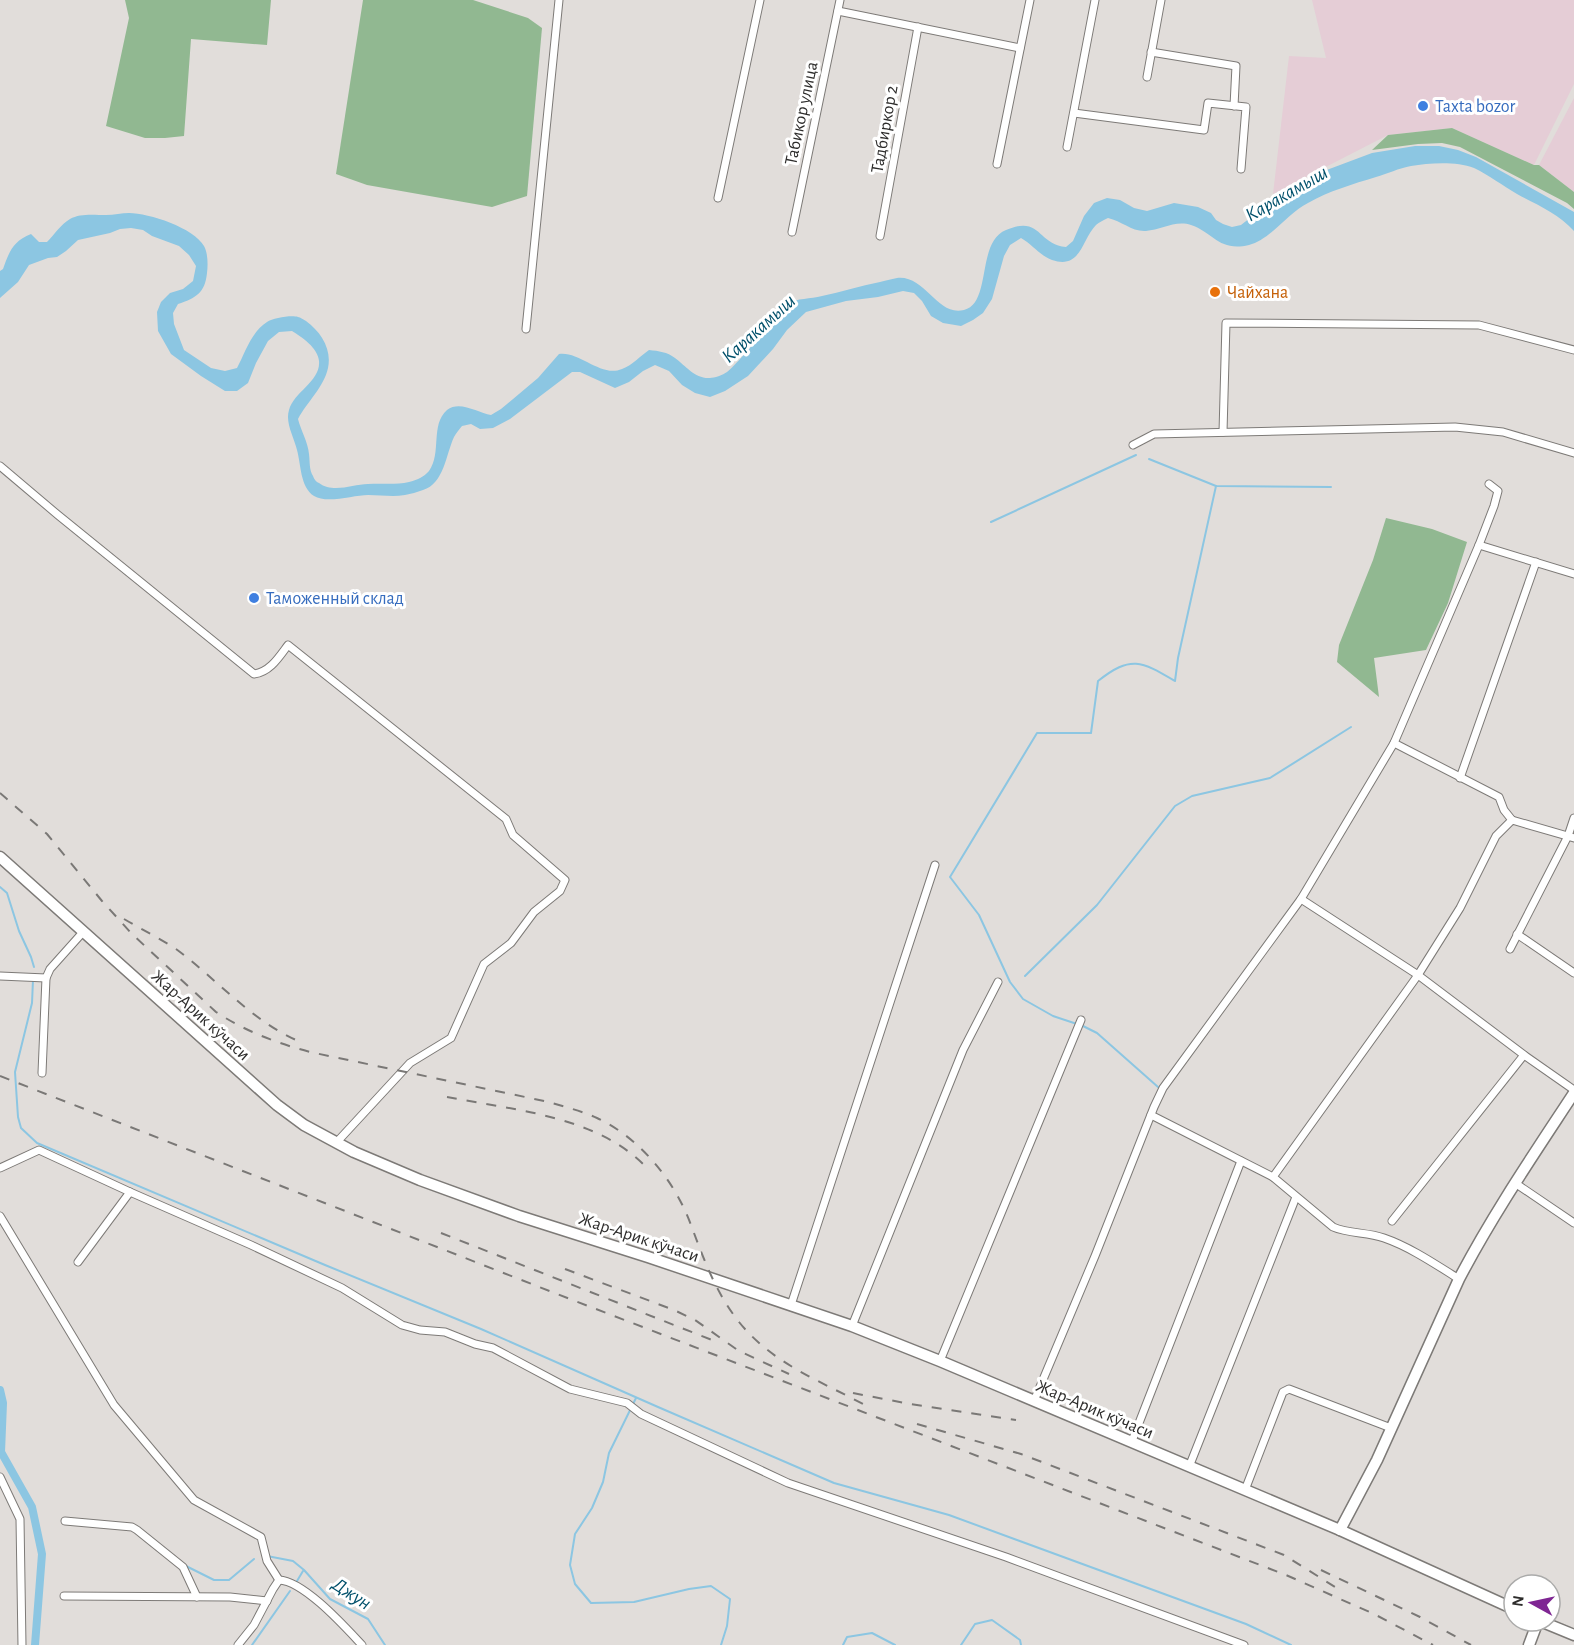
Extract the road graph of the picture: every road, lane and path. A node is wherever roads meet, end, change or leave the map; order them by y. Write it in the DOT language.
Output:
graph roads {
  1 [pos="559,0"];
  2 [pos="760,0"];
  3 [pos="840,0"];
  4 [pos="1030,0"];
  5 [pos="1095,0"];
  6 [pos="1161,0"];
  7 [pos="838,11"];
  8 [pos="918,27"];
  9 [pos="1020,48"];
  10 [pos="1151,52"];
  11 [pos="1147,77"];
  12 [pos="1234,106"];
  13 [pos="1074,113"];
  14 [pos="1067,147"];
  15 [pos="997,164"];
  16 [pos="1241,169"];
  17 [pos="718,198"];
  18 [pos="792,232"];
  19 [pos="880,236"];
  20 [pos="526,330"];
  21 [pos="1574,350"];
  22 [pos="1223,432"];
  23 [pos="1133,445"];
  24 [pos="1574,453"];
  25 [pos="0,466"];
  26 [pos="1489,484"];
  27 [pos="1479,545"];
  28 [pos="1536,562"];
  29 [pos="1574,574"];
  30 [pos="1394,743"];
  31 [pos="1460,778"];
  32 [pos="1574,818"];
  33 [pos="1512,820"];
  34 [pos="1571,837"];
  35 [pos="0,857"];
  36 [pos="935,865"];
  37 [pos="1301,899"];
  38 [pos="84,931"];
  39 [pos="1517,934"];
  40 [pos="1510,949"];
  41 [pos="1574,973"];
  42 [pos="1418,975"];
  43 [pos="0,976"];
  44 [pos="46,978"];
  45 [pos="998,982"];
  46 [pos="1081,1020"];
  47 [pos="1524,1054"];
  48 [pos="42,1073"];
  49 [pos="1574,1092"];
  50 [pos="1151,1114"];
  51 [pos="336,1143"];
  52 [pos="1241,1161"];
  53 [pos="0,1168"];
  54 [pos="1273,1177"];
  55 [pos="1515,1183"];
  56 [pos="130,1192"];
  57 [pos="1296,1197"];
  58 [pos="0,1216"];
  59 [pos="1392,1221"];
  60 [pos="1574,1223"];
  61 [pos="78,1262"];
  62 [pos="1459,1279"];
  63 [pos="791,1305"];
  64 [pos="852,1326"];
  65 [pos="940,1361"];
  66 [pos="1034,1401"];
  67 [pos="1391,1428"];
  68 [pos="1132,1442"];
  69 [pos="1189,1467"];
  70 [pos="0,1477"];
  71 [pos="1245,1490"];
  72 [pos="65,1521"];
  73 [pos="1340,1530"];
  74 [pos="279,1580"];
  75 [pos="64,1596"];
  76 [pos="197,1597"];
  77 [pos="267,1600"];
  78 [pos="1502,1604"];
  79 [pos="22,1645"];
  80 [pos="238,1645"];
  81 [pos="362,1645"];
  82 [pos="1244,1645"];
  1 -- 20 [label="street"];
  2 -- 17 [label="street"];
  3 -- 7 [label="street, Табикор улица"];
  4 -- 9 [label="street"];
  5 -- 13 [label="street"];
  6 -- 10 [label="street"];
  7 -- 8 [label="street"];
  7 -- 18 [label="street, Табикор улица"];
  8 -- 9 [label="street"];
  8 -- 19 [label="street, Тадбиркор 2"];
  9 -- 15 [label="street"];
  10 -- 11 [label="street"];
  10 -- 12 [label="street"];
  12 -- 13 [label="street"];
  12 -- 16 [label="street"];
  13 -- 14 [label="street"];
  21 -- 22 [label="street"];
  22 -- 23 [label="street"];
  22 -- 24 [label="street"];
  25 -- 51 [label="street"];
  26 -- 27 [label="street"];
  27 -- 28 [label="street"];
  27 -- 30 [label="street"];
  28 -- 29 [label="street"];
  28 -- 31 [label="street"];
  30 -- 31 [label="street"];
  30 -- 37 [label="street"];
  31 -- 33 [label="street"];
  32 -- 34 [label="street"];
  33 -- 34 [label="street"];
  33 -- 42 [label="street"];
  34 -- 39 [label="street"];
  35 -- 38 [label="main road, Жар-Арик кўчаси"];
  36 -- 63 [label="street"];
  37 -- 42 [label="street"];
  37 -- 50 [label="street"];
  38 -- 44 [label="street"];
  38 -- 51 [label="main road, Жар-Арик кўчаси"];
  39 -- 40 [label="street"];
  39 -- 41 [label="street"];
  42 -- 47 [label="street"];
  42 -- 54 [label="street"];
  43 -- 44 [label="street"];
  44 -- 48 [label="street"];
  45 -- 64 [label="street"];
  46 -- 65 [label="street"];
  47 -- 49 [label="street"];
  47 -- 59 [label="street"];
  49 -- 55 [label="main road"];
  50 -- 52 [label="street"];
  50 -- 66 [label="street"];
  51 -- 63 [label="main road, Жар-Арик кўчаси"];
  52 -- 54 [label="street"];
  52 -- 68 [label="street"];
  53 -- 56 [label="street"];
  54 -- 57 [label="street"];
  55 -- 60 [label="street"];
  55 -- 62 [label="main road"];
  56 -- 61 [label="street"];
  56 -- 82 [label="street"];
  57 -- 62 [label="street"];
  57 -- 69 [label="street"];
  58 -- 74 [label="street"];
  62 -- 67 [label="main road"];
  63 -- 64 [label="main road, Жар-Арик кўчаси"];
  64 -- 65 [label="main road, Жар-Арик кўчаси"];
  65 -- 66 [label="main road, Жар-Арик кўчаси"];
  66 -- 68 [label="main road, Жар-Арик кўчаси"];
  67 -- 71 [label="street"];
  67 -- 73 [label="main road"];
  68 -- 69 [label="main road, Жар-Арик кўчаси"];
  69 -- 71 [label="main road, Жар-Арик кўчаси"];
  70 -- 79 [label="street"];
  71 -- 73 [label="main road, Жар-Арик кўчаси"];
  72 -- 76 [label="street"];
  73 -- 78 [label="main road, Жар-Арик кўчаси"];
  74 -- 77 [label="street"];
  74 -- 81 [label="street"];
  75 -- 76 [label="street"];
  76 -- 77 [label="street"];
  77 -- 80 [label="street"];
}
